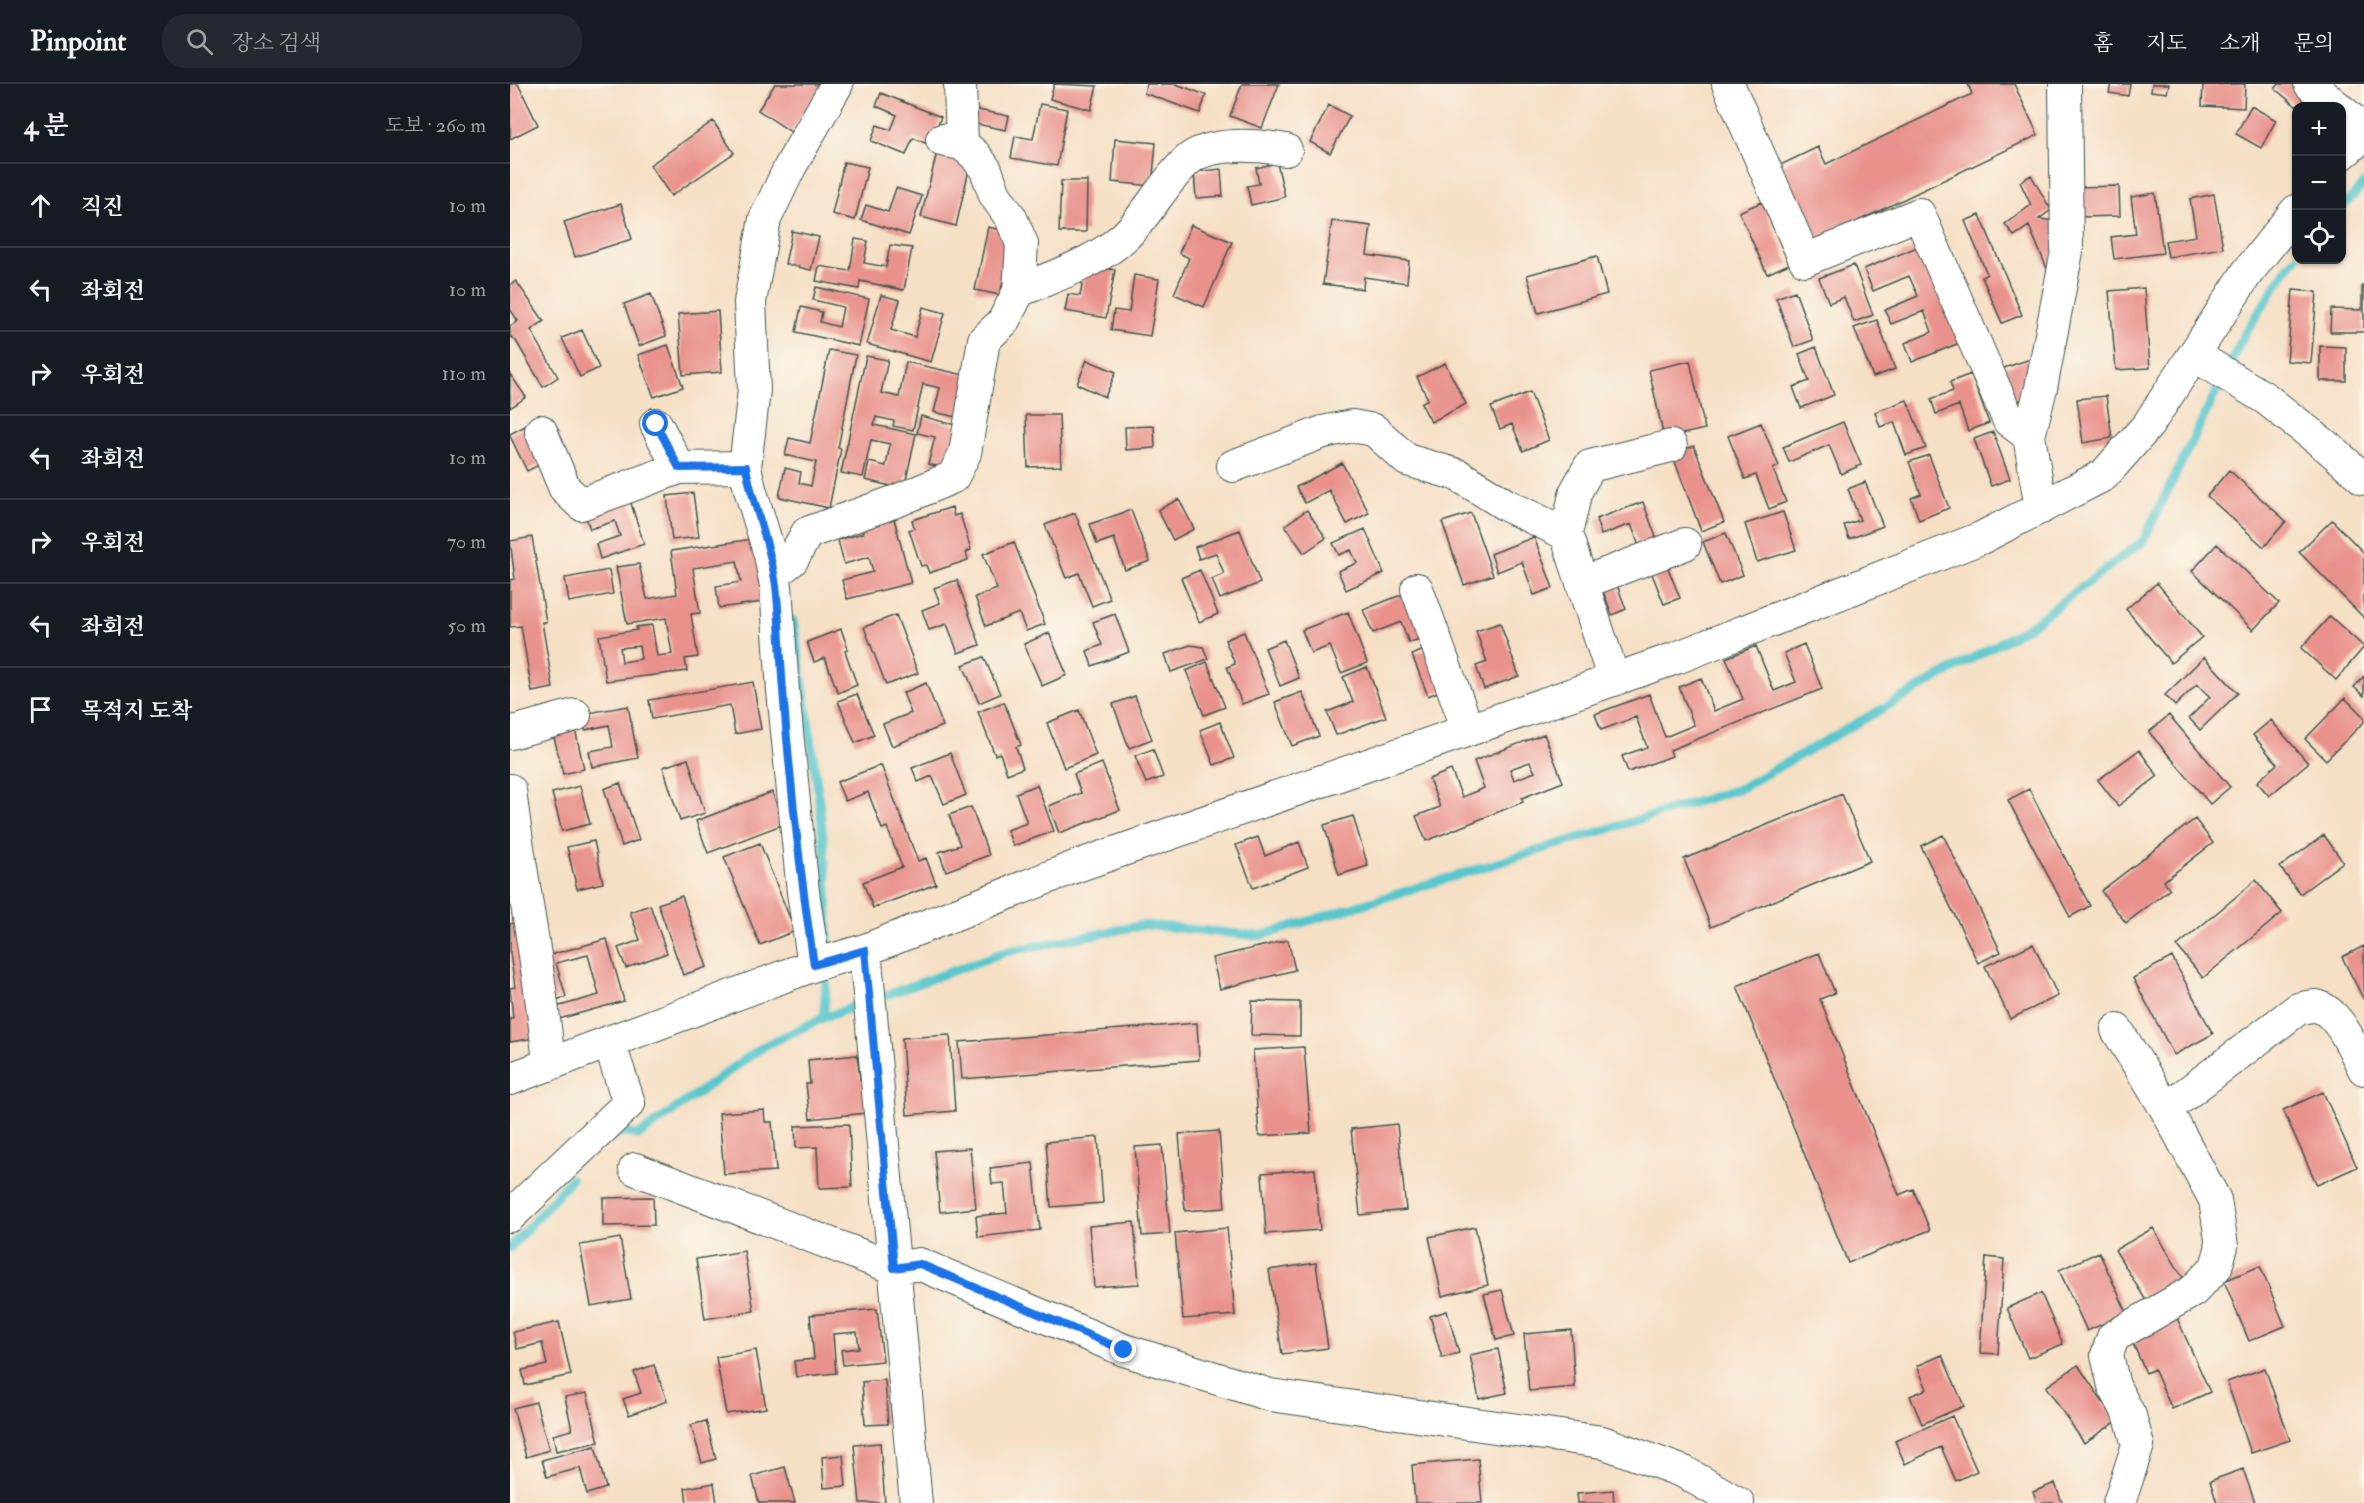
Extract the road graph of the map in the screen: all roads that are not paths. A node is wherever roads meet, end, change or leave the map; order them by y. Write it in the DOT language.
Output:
graph roads {
  1 [pos="837,84"];
  2 [pos="960,84"];
  3 [pos="1728,84"];
  4 [pos="2065,84"];
  5 [pos="2310,84"];
  6 [pos="2331,102"];
  7 [pos="2346,114"];
  8 [pos="2364,130"];
  9 [pos="2364,135"];
  10 [pos="1286,150"];
  11 [pos="2346,151"];
  12 [pos="2292,216"];
  13 [pos="1019,291"];
  14 [pos="2200,359"];
  15 [pos="656,424"];
  16 [pos="540,431"];
  17 [pos="2029,436"];
  18 [pos="1671,446"];
  19 [pos="1233,466"];
  20 [pos="746,467"];
  21 [pos="679,468"];
  22 [pos="2364,480"];
  23 [pos="2041,508"];
  24 [pos="1566,534"];
  25 [pos="1685,544"];
  26 [pos="782,567"];
  27 [pos="1582,583"];
  28 [pos="1417,589"];
  29 [pos="1614,680"];
  30 [pos="575,715"];
  31 [pos="1468,730"];
  32 [pos="510,733"];
  33 [pos="510,790"];
  34 [pos="822,963"];
  35 [pos="866,965"];
  36 [pos="2117,1030"];
  37 [pos="609,1042"];
  38 [pos="549,1065"];
  39 [pos="2364,1069"];
  40 [pos="510,1079"];
  41 [pos="2166,1109"];
  42 [pos="635,1169"];
  43 [pos="510,1216"];
  44 [pos="894,1268"];
  45 [pos="916,1503"];
  46 [pos="1738,1503"];
  47 [pos="2119,1503"];
  1 -- 20 [label="street"];
  2 -- 13 [label="street"];
  3 -- 17 [label="street"];
  4 -- 17 [label="street"];
  5 -- 6 [label="street"];
  7 -- 8 [label="street"];
  9 -- 11 [label="street"];
  10 -- 13 [label="street"];
  12 -- 14 [label="street"];
  13 -- 26 [label="street"];
  14 -- 22 [label="street"];
  14 -- 23 [label="street"];
  15 -- 21 [label="street"];
  16 -- 21 [label="street"];
  17 -- 23 [label="street"];
  18 -- 24 [label="street"];
  19 -- 24 [label="street"];
  20 -- 21 [label="street"];
  20 -- 26 [label="street"];
  23 -- 29 [label="street"];
  24 -- 27 [label="street"];
  25 -- 27 [label="street"];
  26 -- 34 [label="street"];
  27 -- 29 [label="street"];
  28 -- 31 [label="street"];
  29 -- 31 [label="street"];
  30 -- 32 [label="street"];
  31 -- 35 [label="street"];
  33 -- 38 [label="street"];
  34 -- 35 [label="street"];
  34 -- 37 [label="street"];
  35 -- 44 [label="street"];
  36 -- 41 [label="street"];
  37 -- 38 [label="street"];
  37 -- 43 [label="street"];
  38 -- 40 [label="street"];
  39 -- 41 [label="street"];
  41 -- 47 [label="street"];
  42 -- 44 [label="street"];
  44 -- 45 [label="street"];
  44 -- 46 [label="street"];
}
